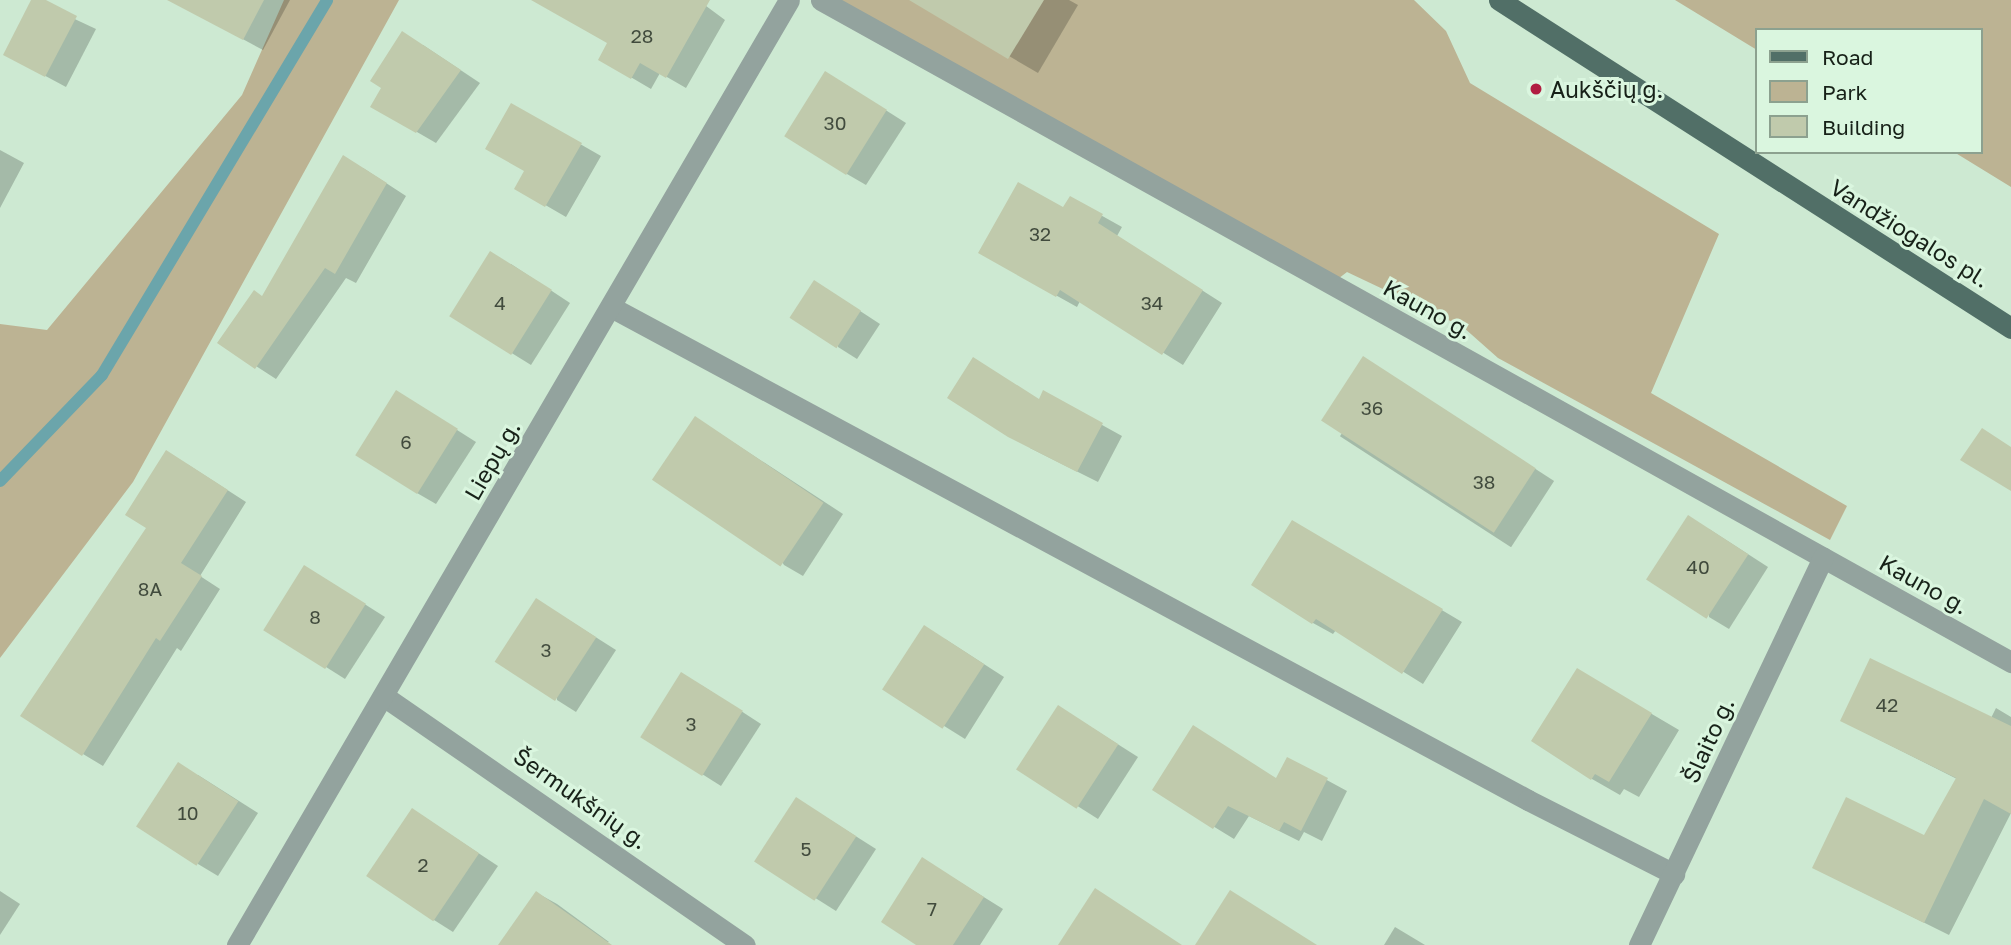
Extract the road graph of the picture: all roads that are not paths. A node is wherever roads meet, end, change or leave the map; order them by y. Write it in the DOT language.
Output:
graph roads {
  1 [pos="789,0"];
  2 [pos="821,0"];
  3 [pos="1499,0"];
  4 [pos="611,307"];
  5 [pos="2011,328"];
  6 [pos="1823,557"];
  7 [pos="2011,662"];
  8 [pos="385,697"];
  9 [pos="1674,874"];
  10 [pos="237,945"];
  11 [pos="744,945"];
  12 [pos="1639,945"];
  1 -- 4 [label="street, Liepų g."];
  2 -- 6 [label="street, Kauno g."];
  3 -- 5 [label="main road, Vandžiogalos pl."];
  4 -- 8 [label="street, Liepų g."];
  4 -- 9 [label="street"];
  6 -- 7 [label="street, Kauno g."];
  6 -- 9 [label="street, Šlaito g."];
  8 -- 10 [label="street, Liepų g."];
  8 -- 11 [label="street, Šermukšnių g."];
  9 -- 12 [label="street, Šlaito g."];
}
